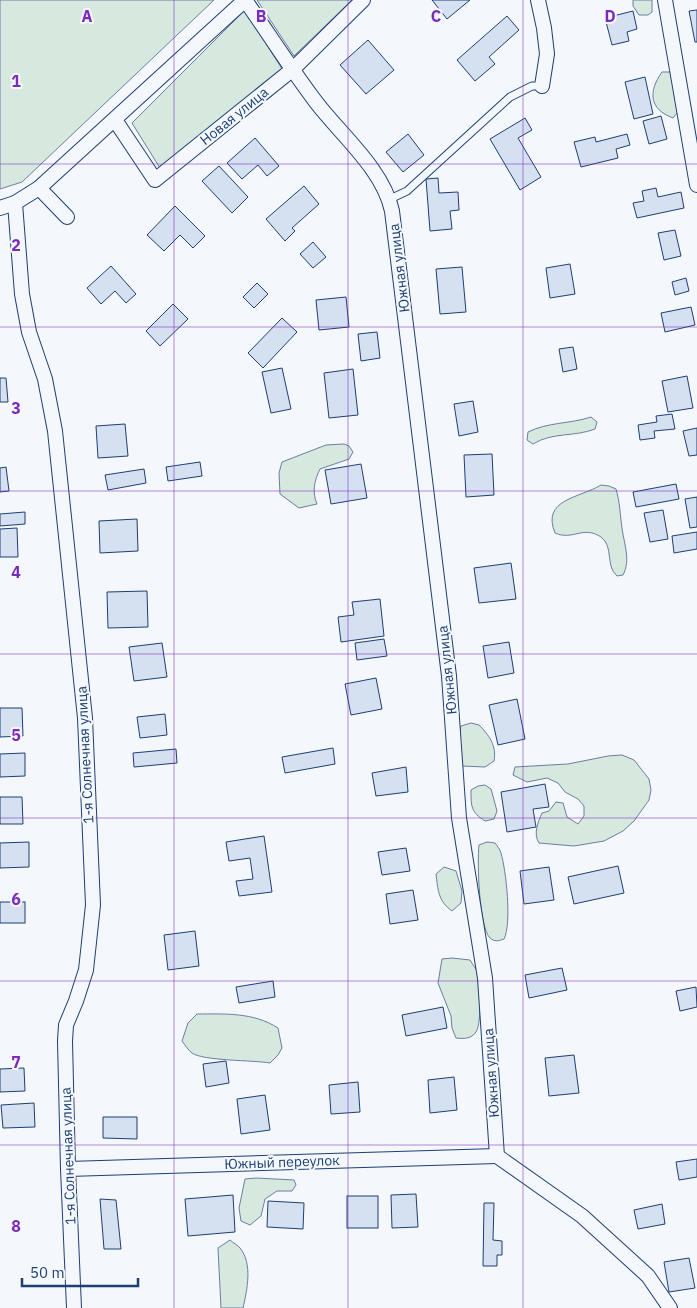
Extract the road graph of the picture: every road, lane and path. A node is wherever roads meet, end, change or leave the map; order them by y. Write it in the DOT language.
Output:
graph roads {
  1 [pos="245,0"];
  2 [pos="363,0"];
  3 [pos="538,0"];
  4 [pos="664,0"];
  5 [pos="293,69"];
  6 [pos="542,86"];
  7 [pos="114,120"];
  8 [pos="697,185"];
  9 [pos="39,188"];
  10 [pos="390,199"];
  11 [pos="15,203"];
  12 [pos="0,208"];
  13 [pos="67,217"];
  14 [pos="496,1156"];
  15 [pos="68,1168"];
  16 [pos="74,1308"];
  17 [pos="670,1308"];
  1 -- 5 [label="street, Южная улица"];
  1 -- 7 [label="street"];
  2 -- 5 [label="street, Новая улица"];
  3 -- 6 [label="street"];
  4 -- 8 [label="street"];
  5 -- 7 [label="street, Новая улица"];
  5 -- 10 [label="street, Южная улица"];
  6 -- 10 [label="lane"];
  7 -- 9 [label="street"];
  9 -- 11 [label="street"];
  9 -- 13 [label="street"];
  10 -- 14 [label="street, Южная улица"];
  11 -- 12 [label="street"];
  11 -- 15 [label="street, 1-я Солнечная улица"];
  14 -- 15 [label="street, Южный переулок"];
  14 -- 17 [label="street"];
  15 -- 16 [label="street, 1-я Солнечная улица"];
}
